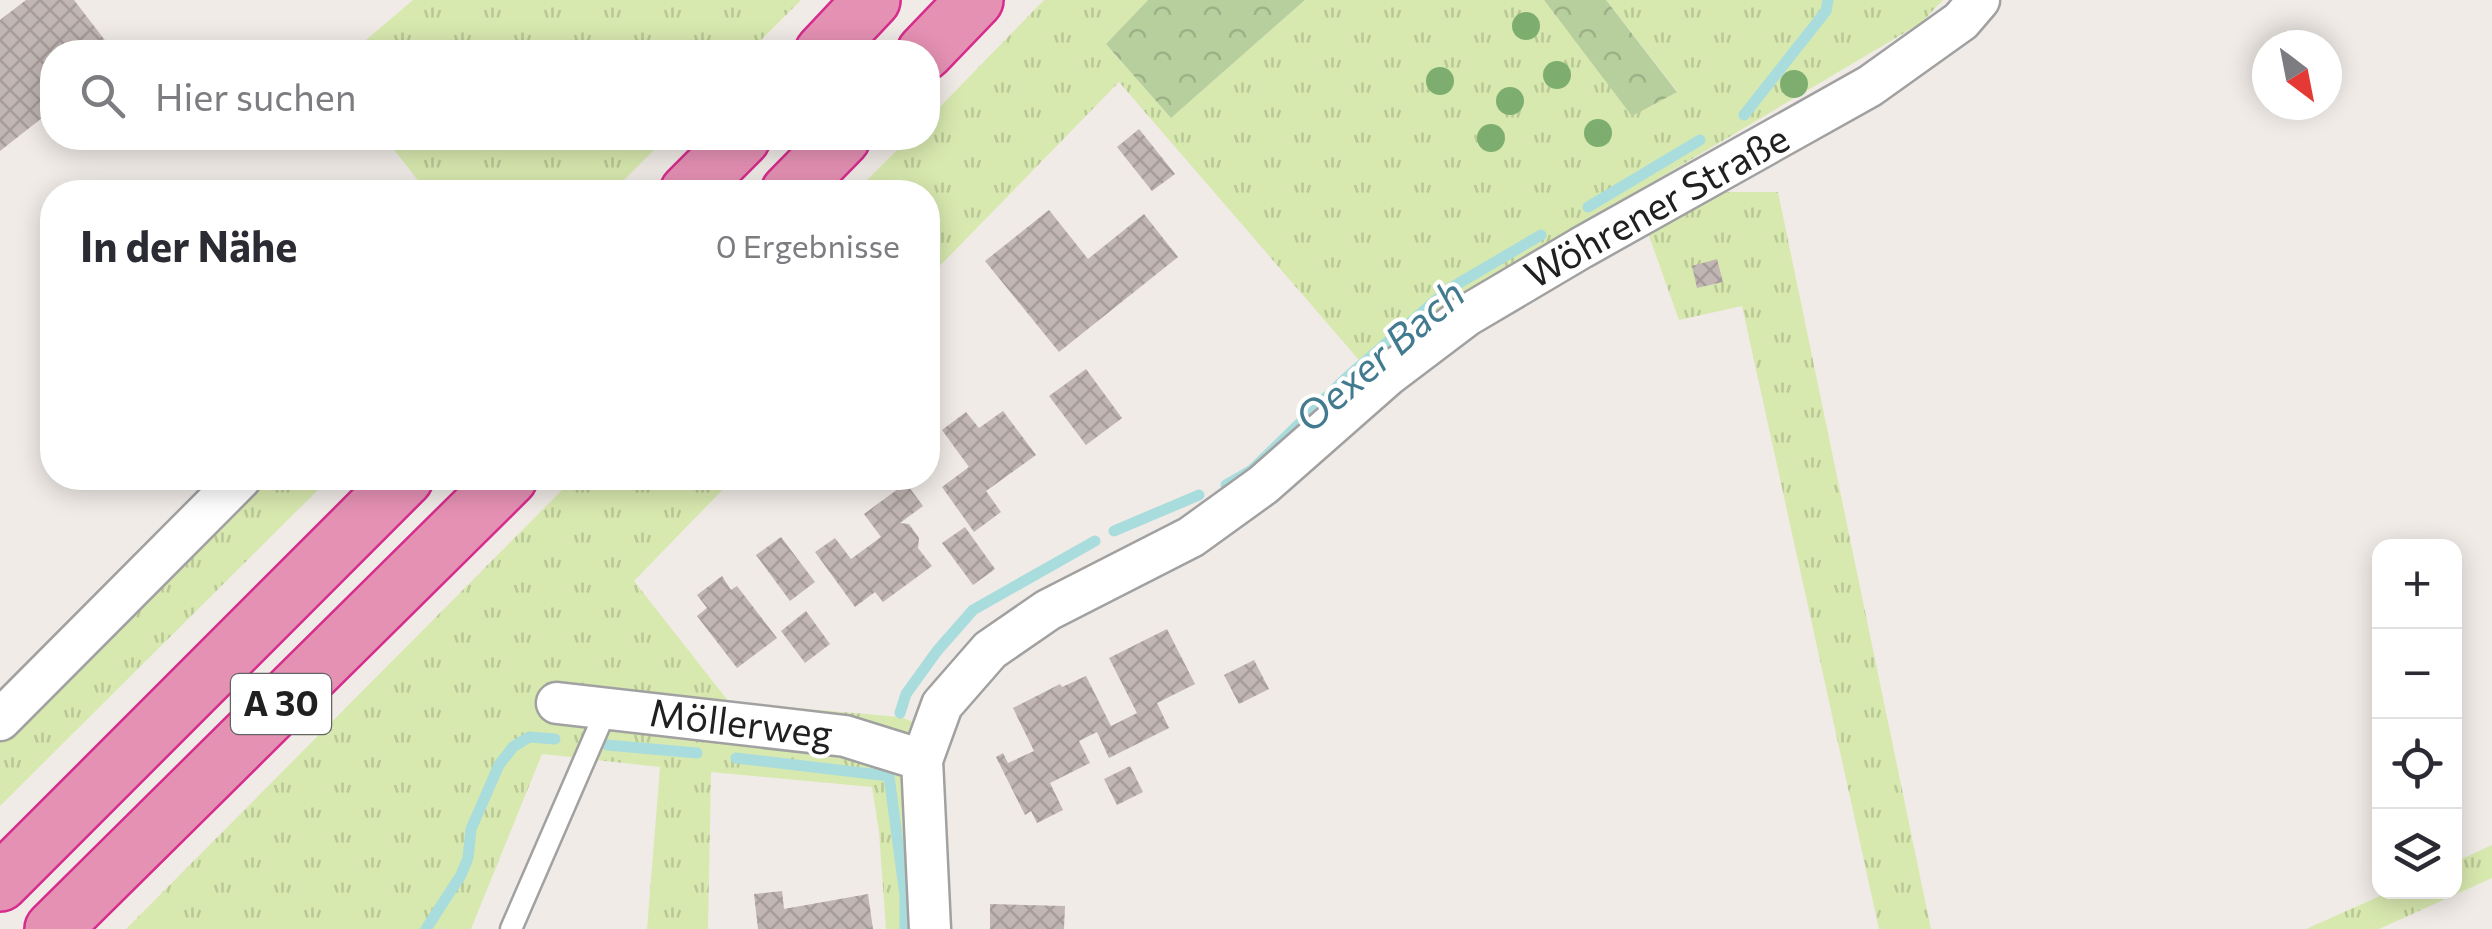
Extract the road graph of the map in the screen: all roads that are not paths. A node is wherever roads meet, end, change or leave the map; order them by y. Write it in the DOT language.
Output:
graph roads {
  1 [pos="872,0"];
  2 [pos="975,0"];
  3 [pos="1979,0"];
  4 [pos="834,40"];
  5 [pos="937,40"];
  6 [pos="730,150"];
  7 [pos="830,150"];
  8 [pos="700,180"];
  9 [pos="801,180"];
  10 [pos="229,490"];
  11 [pos="393,490"];
  12 [pos="497,490"];
  13 [pos="557,703"];
  14 [pos="606,708"];
  15 [pos="0,720"];
  16 [pos="922,760"];
  17 [pos="0,883"];
  18 [pos="53,929"];
  19 [pos="512,929"];
  20 [pos="930,929"];
  1 -- 4 [label="highway"];
  2 -- 5 [label="highway"];
  3 -- 16 [label="street, Wöhrener Straße"];
  6 -- 8 [label="highway"];
  7 -- 9 [label="highway"];
  10 -- 15 [label="street"];
  11 -- 17 [label="highway, A 30"];
  12 -- 18 [label="highway, A 30"];
  13 -- 14 [label="street, Möllerweg"];
  14 -- 16 [label="street, Möllerweg"];
  14 -- 19 [label="lane"];
  16 -- 20 [label="street, Wöhrener Straße"];
}
